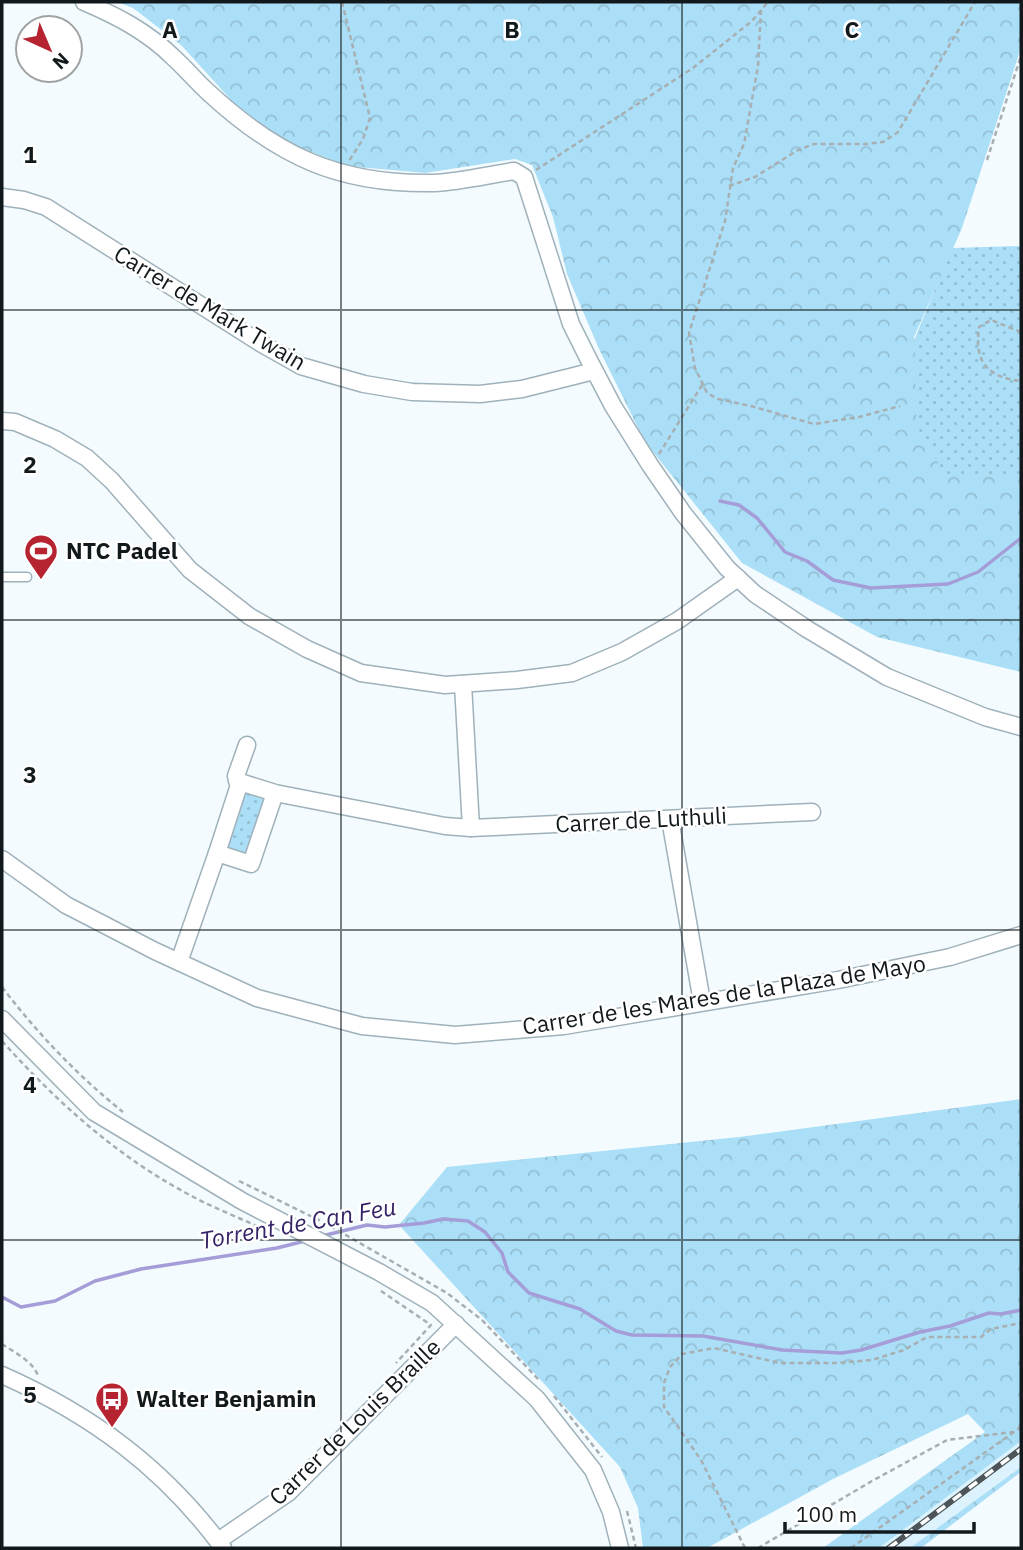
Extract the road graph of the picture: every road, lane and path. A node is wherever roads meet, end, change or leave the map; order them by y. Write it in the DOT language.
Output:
graph roads {
  1 [pos="84,2"];
  2 [pos="342,2"];
  3 [pos="768,2"];
  4 [pos="975,2"];
  5 [pos="761,10"];
  6 [pos="1021,56"];
  7 [pos="987,160"];
  8 [pos="343,173"];
  9 [pos="524,177"];
  10 [pos="729,186"];
  11 [pos="2,197"];
  12 [pos="1021,332"];
  13 [pos="594,371"];
  14 [pos="1021,382"];
  15 [pos="702,386"];
  16 [pos="900,406"];
  17 [pos="2,421"];
  18 [pos="650,465"];
  19 [pos="2,577"];
  20 [pos="27,577"];
  21 [pos="738,578"];
  22 [pos="463,684"];
  23 [pos="1021,727"];
  24 [pos="247,745"];
  25 [pos="240,782"];
  26 [pos="275,793"];
  27 [pos="811,812"];
  28 [pos="670,819"];
  29 [pos="471,828"];
  30 [pos="216,853"];
  31 [pos="2,859"];
  32 [pos="1021,935"];
  33 [pos="179,962"];
  34 [pos="702,1002"];
  35 [pos="2,1019"];
  36 [pos="2,1041"];
  37 [pos="263,1229"];
  38 [pos="372,1285"];
  39 [pos="1021,1322"];
  40 [pos="456,1324"];
  41 [pos="2,1344"];
  42 [pos="393,1366"];
  43 [pos="2,1375"];
  44 [pos="31,1388"];
  45 [pos="1021,1427"];
  46 [pos="1013,1432"];
  47 [pos="221,1545"];
  48 [pos="620,1548"];
  49 [pos="745,1548"];
  50 [pos="758,1548"];
  51 [pos="851,1548"];
  1 -- 8 [label="street"];
  2 -- 8 [label="path"];
  3 -- 5 [label="path"];
  4 -- 10 [label="path"];
  5 -- 9 [label="path"];
  5 -- 10 [label="path"];
  6 -- 7 [label="path"];
  8 -- 9 [label="street"];
  9 -- 13 [label="street"];
  10 -- 15 [label="path"];
  11 -- 13 [label="street, Carrer de Mark Twain"];
  12 -- 14 [label="path"];
  13 -- 18 [label="street"];
  15 -- 16 [label="path"];
  15 -- 18 [label="path"];
  17 -- 22 [label="street"];
  18 -- 21 [label="street"];
  19 -- 20 [label="lane"];
  21 -- 22 [label="street"];
  21 -- 23 [label="street"];
  22 -- 29 [label="street"];
  24 -- 25 [label="street"];
  25 -- 26 [label="street, Carrer de Luthuli"];
  25 -- 30 [label="street"];
  26 -- 29 [label="street, Carrer de Luthuli"];
  26 -- 30 [label="street"];
  27 -- 28 [label="street, Carrer de Luthuli"];
  28 -- 29 [label="street, Carrer de Luthuli"];
  28 -- 34 [label="street"];
  30 -- 33 [label="street"];
  31 -- 33 [label="street, Carrer de les Mares de la Plaza de Mayo"];
  32 -- 34 [label="street, Carrer de les Mares de la Plaza de Mayo"];
  33 -- 34 [label="street, Carrer de les Mares de la Plaza de Mayo"];
  35 -- 40 [label="street"];
  36 -- 37 [label="path"];
  38 -- 42 [label="path"];
  39 -- 49 [label="path"];
  40 -- 47 [label="street, Carrer de Louis Braille"];
  40 -- 48 [label="street"];
  41 -- 44 [label="path"];
  43 -- 44 [label="street"];
  44 -- 47 [label="street"];
  45 -- 46 [label="path"];
  46 -- 50 [label="path"];
  46 -- 51 [label="path"];
}
